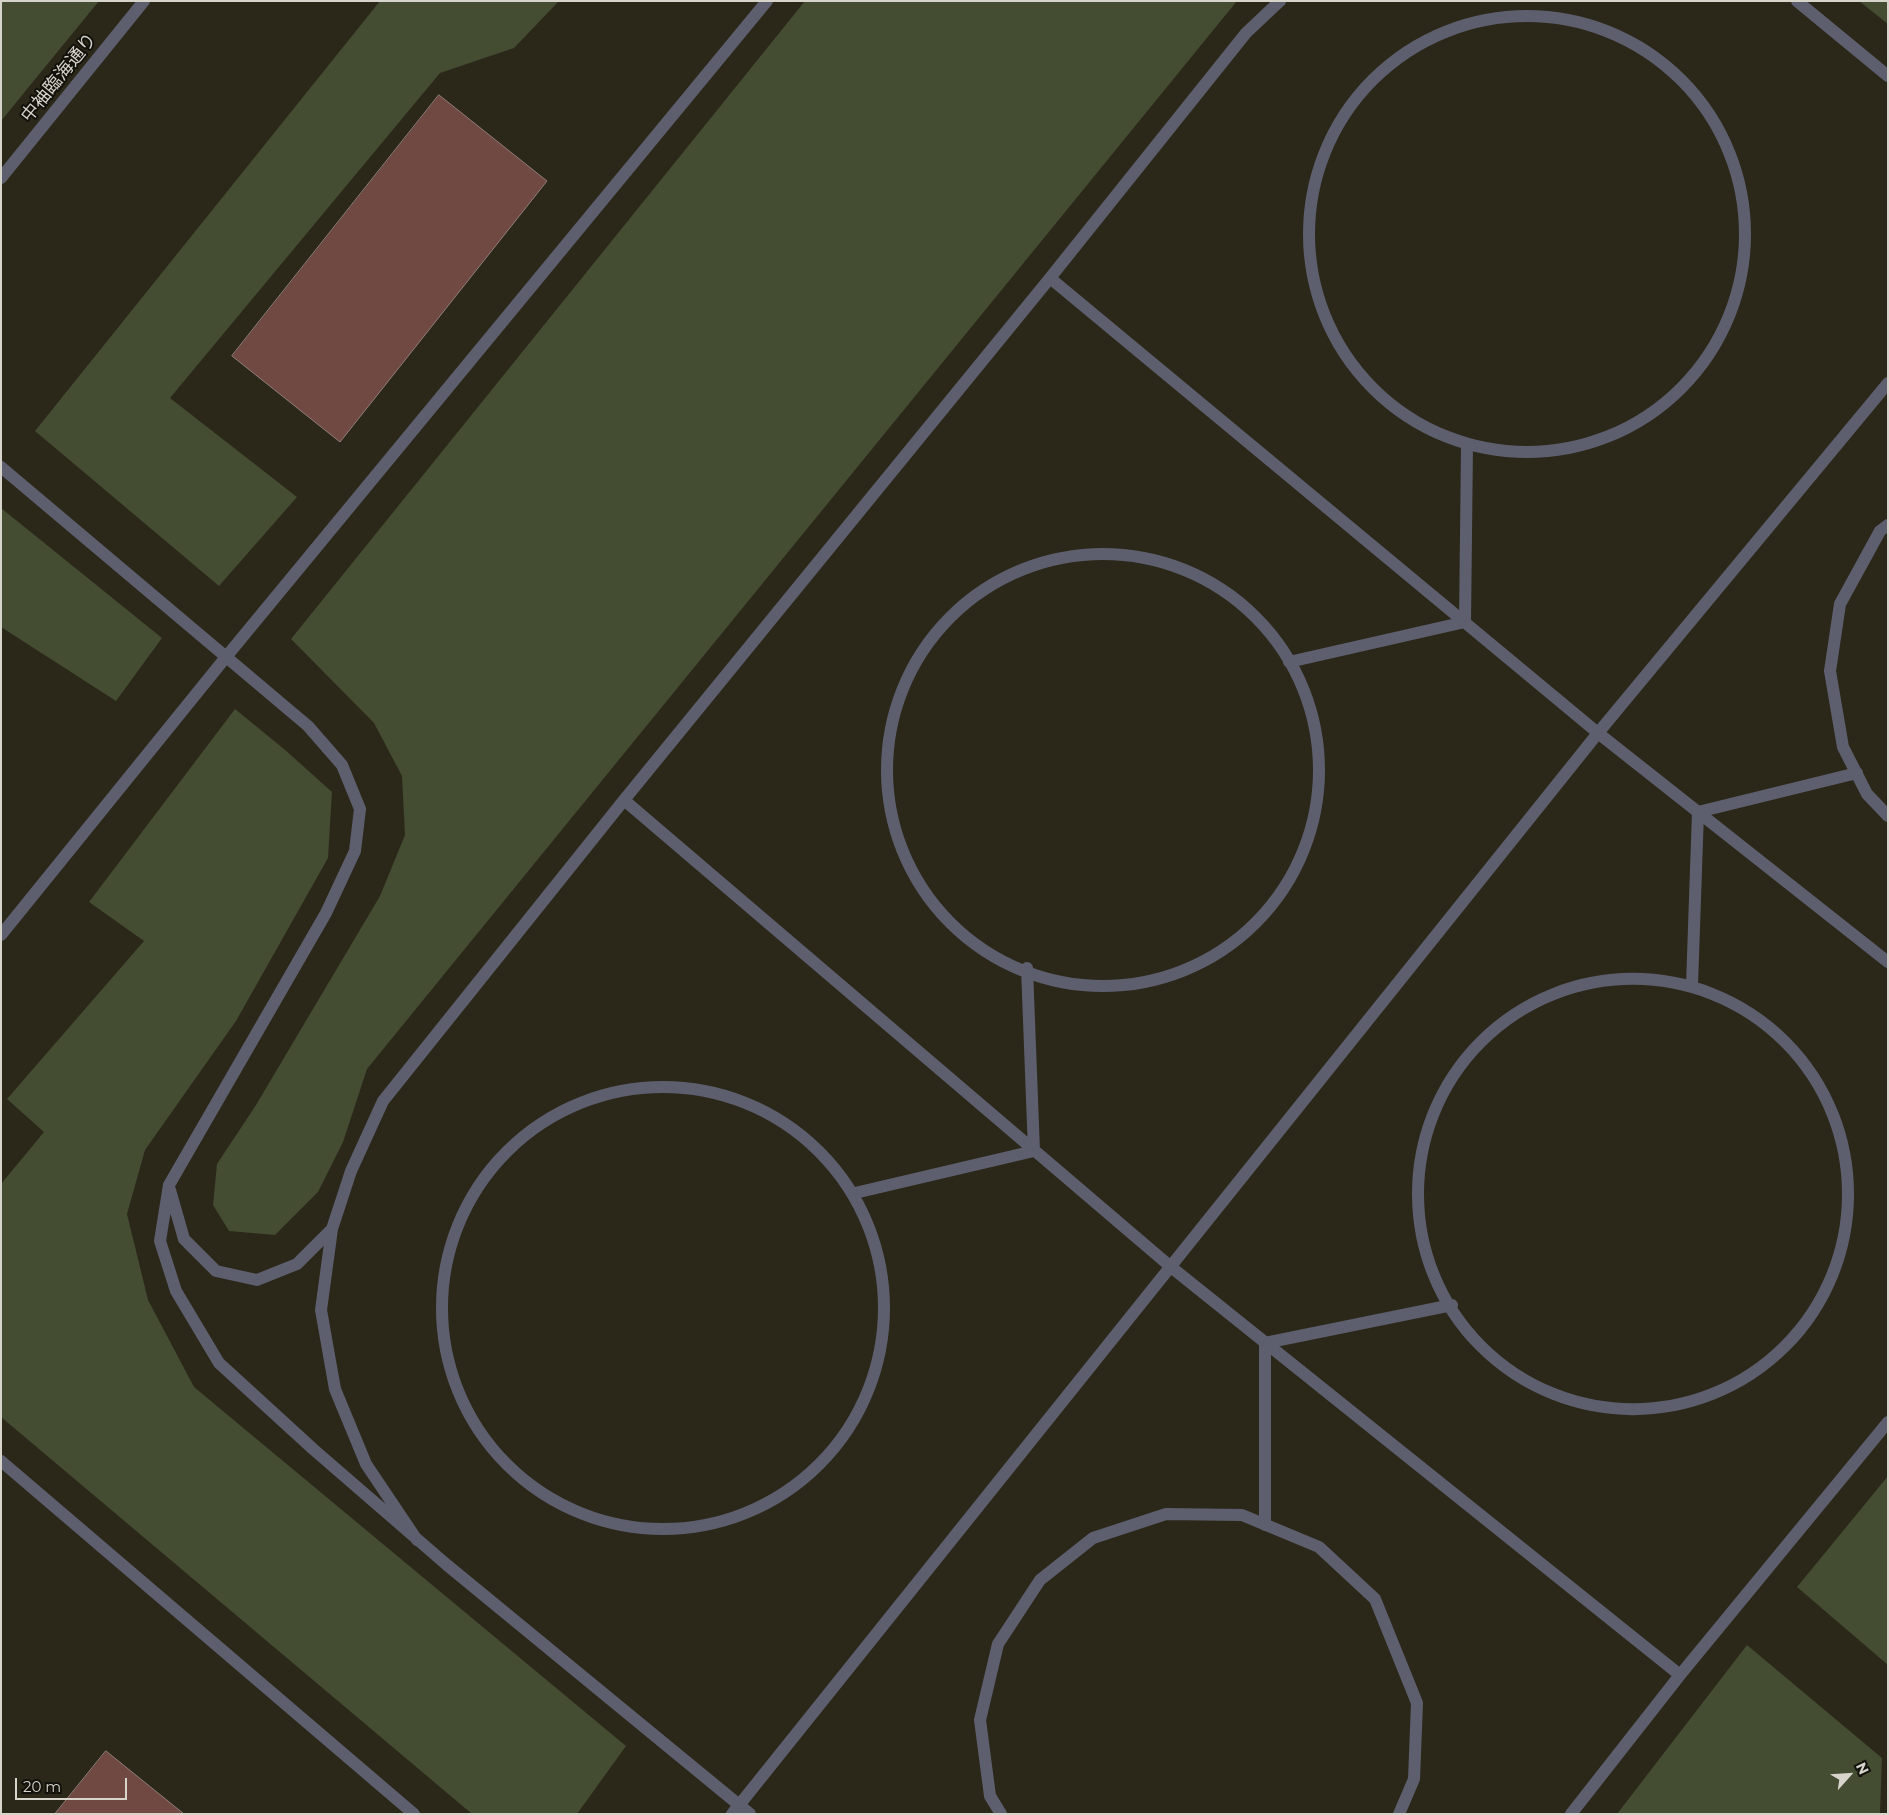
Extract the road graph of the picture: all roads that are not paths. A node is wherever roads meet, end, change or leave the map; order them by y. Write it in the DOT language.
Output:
graph roads {
  1 [pos="144,1"];
  2 [pos="767,1"];
  3 [pos="1280,1"];
  4 [pos="1796,1"];
  5 [pos="1888,76"];
  6 [pos="1,178"];
  7 [pos="1050,278"];
  8 [pos="1888,382"];
  9 [pos="1467,446"];
  10 [pos="1,467"];
  11 [pos="1888,525"];
  12 [pos="1465,622"];
  13 [pos="226,657"];
  14 [pos="1289,662"];
  15 [pos="1598,733"];
  16 [pos="1857,773"];
  17 [pos="624,800"];
  18 [pos="1698,812"];
  19 [pos="1888,816"];
  20 [pos="1,935"];
  21 [pos="1888,962"];
  22 [pos="1027,968"];
  23 [pos="1692,985"];
  24 [pos="1034,1150"];
  25 [pos="169,1185"];
  26 [pos="855,1193"];
  27 [pos="332,1229"];
  28 [pos="1171,1267"];
  29 [pos="1452,1305"];
  30 [pos="1265,1343"];
  31 [pos="1888,1422"];
  32 [pos="1,1461"];
  33 [pos="1265,1525"];
  34 [pos="418,1540"];
  35 [pos="1680,1675"];
  36 [pos="735,1809"];
  37 [pos="414,1814"];
  38 [pos="750,1814"];
  39 [pos="1001,1814"];
  40 [pos="1399,1814"];
  41 [pos="1571,1814"];
  1 -- 6 [label="street, 中袖臨海通り"];
  2 -- 13 [label="street"];
  3 -- 7 [label="street"];
  4 -- 5 [label="street"];
  7 -- 12 [label="street"];
  7 -- 17 [label="street"];
  8 -- 15 [label="street"];
  9 -- 9 [label="street"];
  9 -- 12 [label="street"];
  10 -- 13 [label="street"];
  11 -- 16 [label="street"];
  12 -- 14 [label="street"];
  12 -- 15 [label="street"];
  13 -- 20 [label="street"];
  13 -- 25 [label="street"];
  14 -- 22 [label="street"];
  14 -- 22 [label="street"];
  15 -- 18 [label="street"];
  15 -- 28 [label="street"];
  16 -- 18 [label="street"];
  16 -- 19 [label="street"];
  17 -- 24 [label="street"];
  17 -- 27 [label="street"];
  18 -- 21 [label="street"];
  18 -- 23 [label="street"];
  22 -- 24 [label="street"];
  23 -- 29 [label="street"];
  23 -- 29 [label="street"];
  24 -- 26 [label="street"];
  24 -- 28 [label="street"];
  25 -- 27 [label="street"];
  25 -- 34 [label="street"];
  26 -- 26 [label="street"];
  27 -- 34 [label="street"];
  28 -- 30 [label="street"];
  28 -- 36 [label="street"];
  29 -- 30 [label="street"];
  30 -- 33 [label="street"];
  30 -- 35 [label="street"];
  31 -- 35 [label="street"];
  32 -- 37 [label="street"];
  33 -- 39 [label="street"];
  33 -- 40 [label="street"];
  34 -- 36 [label="street"];
  35 -- 41 [label="street"];
  36 -- 38 [label="street"];
}
